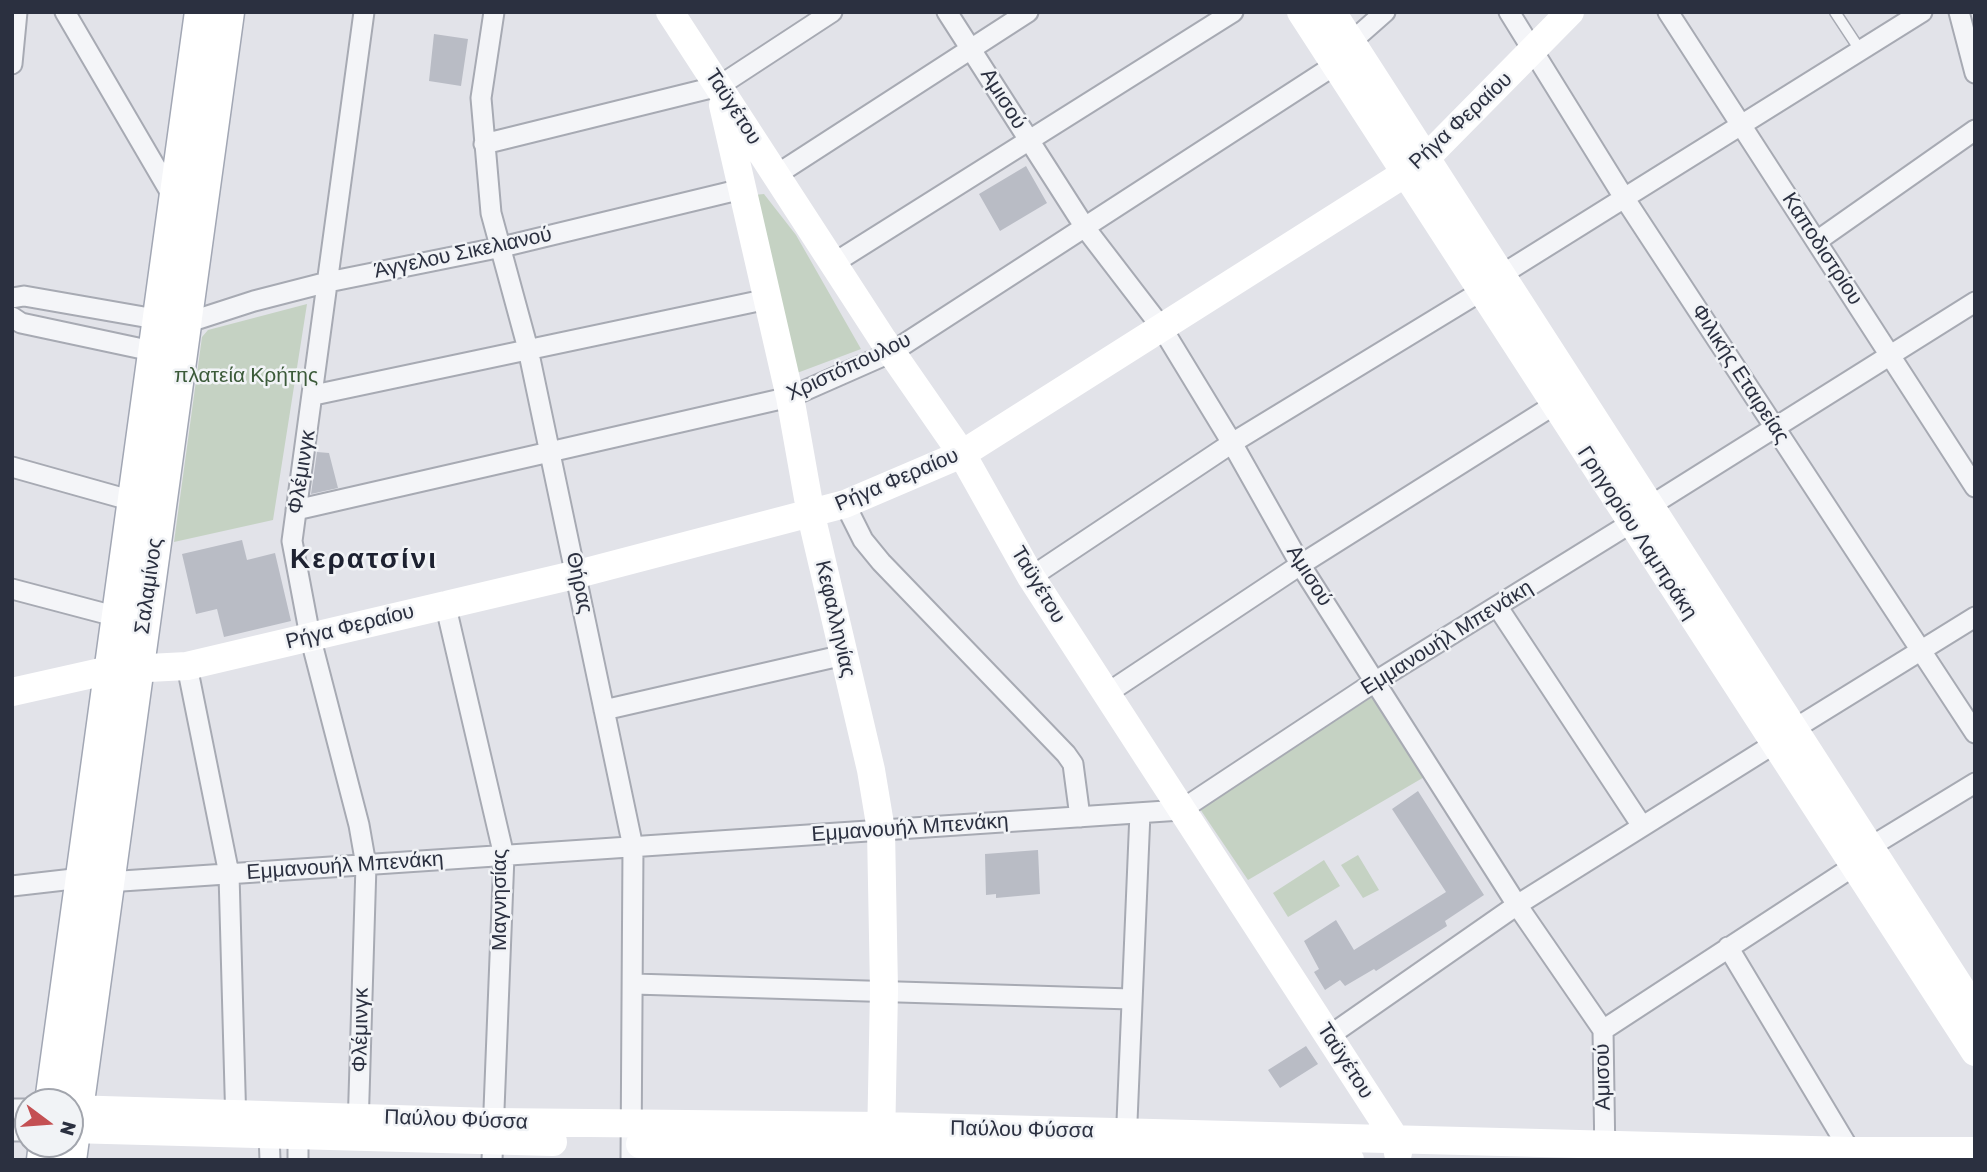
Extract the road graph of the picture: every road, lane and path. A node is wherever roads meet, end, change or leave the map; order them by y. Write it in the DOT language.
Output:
graph roads {
  1 [pos="17,12"];
  2 [pos="65,12"];
  3 [pos="228,12"];
  4 [pos="364,12"];
  5 [pos="494,12"];
  6 [pos="670,12"];
  7 [pos="832,12"];
  8 [pos="947,12"];
  9 [pos="1028,12"];
  10 [pos="1233,12"];
  11 [pos="1301,12"];
  12 [pos="1332,12"];
  13 [pos="1385,12"];
  14 [pos="1509,12"];
  15 [pos="1570,12"];
  16 [pos="1668,12"];
  17 [pos="1835,12"];
  18 [pos="1922,12"];
  19 [pos="1959,12"];
  20 [pos="195,18"];
  21 [pos="1351,42"];
  22 [pos="971,48"];
  23 [pos="1860,50"];
  24 [pos="1534,51"];
  25 [pos="12,64"];
  26 [pos="1335,65"];
  27 [pos="1974,68"];
  28 [pos="719,86"];
  29 [pos="1743,125"];
  30 [pos="1975,130"];
  31 [pos="1031,142"];
  32 [pos="484,144"];
  33 [pos="1415,166"];
  34 [pos="776,175"];
  35 [pos="742,189"];
  36 [pos="1623,196"];
  37 [pos="176,203"];
  38 [pos="1086,229"];
  39 [pos="1817,241"];
  40 [pos="502,247"];
  41 [pos="834,263"];
  42 [pos="328,282"];
  43 [pos="1491,283"];
  44 [pos="12,298"];
  45 [pos="768,299"];
  46 [pos="1975,302"];
  47 [pos="12,317"];
  48 [pos="171,322"];
  49 [pos="1162,328"];
  50 [pos="528,349"];
  51 [pos="152,351"];
  52 [pos="892,352"];
  53 [pos="1891,357"];
  54 [pos="314,396"];
  55 [pos="790,397"];
  56 [pos="1554,405"];
  57 [pos="1776,427"];
  58 [pos="1232,443"];
  59 [pos="551,453"];
  60 [pos="962,454"];
  61 [pos="12,467"];
  62 [pos="1975,487"];
  63 [pos="133,501"];
  64 [pos="845,504"];
  65 [pos="296,510"];
  66 [pos="811,515"];
  67 [pos="1641,515"];
  68 [pos="1300,565"];
  69 [pos="578,574"];
  70 [pos="1031,577"];
  71 [pos="12,589"];
  72 [pos="445,603"];
  73 [pos="1497,606"];
  74 [pos="118,617"];
  75 [pos="1975,617"];
  76 [pos="310,636"];
  77 [pos="1922,649"];
  78 [pos="844,655"];
  79 [pos="187,666"];
  80 [pos="124,669"];
  81 [pos="1376,681"];
  82 [pos="12,692"];
  83 [pos="1106,694"];
  84 [pos="604,710"];
  85 [pos="1975,733"];
  86 [pos="1784,736"];
  87 [pos="1975,783"];
  88 [pos="1181,810"];
  89 [pos="1140,813"];
  90 [pos="1080,817"];
  91 [pos="1642,827"];
  92 [pos="881,830"];
  93 [pos="633,847"];
  94 [pos="504,856"];
  95 [pos="1862,856"];
  96 [pos="366,865"];
  97 [pos="229,874"];
  98 [pos="94,880"];
  99 [pos="12,886"];
  100 [pos="1517,905"];
  101 [pos="1728,947"];
  102 [pos="634,984"];
  103 [pos="884,990"];
  104 [pos="1131,999"];
  105 [pos="1975,1010"];
  106 [pos="1603,1030"];
  107 [pos="1329,1036"];
  108 [pos="1975,1052"];
  109 [pos="71,1088"];
  110 [pos="84,1116"];
  111 [pos="236,1124"];
  112 [pos="358,1127"];
  113 [pos="492,1141"];
  114 [pos="632,1143"];
  115 [pos="881,1144"];
  116 [pos="270,1147"];
  117 [pos="298,1148"];
  118 [pos="1126,1148"];
  119 [pos="1397,1150"];
  120 [pos="1975,1151"];
  121 [pos="1605,1152"];
  122 [pos="1759,1154"];
  123 [pos="1850,1157"];
  124 [pos="1350,1160"];
  1 -- 25 [label="street"];
  2 -- 37 [label="street"];
  3 -- 48 [label="main road, Σαλαμίνος"];
  4 -- 42 [label="street, Φλέμινγκ"];
  5 -- 32 [label="street, Θήρας"];
  6 -- 28 [label="street, Ταϋγέτου"];
  7 -- 28 [label="street"];
  8 -- 22 [label="street, Αμισού"];
  9 -- 22 [label="street"];
  10 -- 31 [label="street"];
  11 -- 26 [label="street, Γρηγορίου Λαμπράκη"];
  12 -- 21 [label="street, Γρηγορίου Λαμπράκη"];
  13 -- 21 [label="street"];
  14 -- 24 [label="street, Φιλικής Εταιρείας"];
  15 -- 24 [label="street, Ρήγα Φεραίου"];
  16 -- 29 [label="street, Καποδιστρίου"];
  17 -- 23 [label="lane"];
  18 -- 23 [label="street"];
  19 -- 27 [label="street"];
  20 -- 37 [label="main road, Σαλαμίνος"];
  21 -- 33 [label="street, Γρηγορίου Λαμπράκη"];
  22 -- 31 [label="street, Αμισού"];
  22 -- 34 [label="street"];
  23 -- 29 [label="street"];
  24 -- 33 [label="street, Ρήγα Φεραίου"];
  24 -- 36 [label="street, Φιλικής Εταιρείας"];
  26 -- 33 [label="street, Γρηγορίου Λαμπράκη"];
  26 -- 38 [label="street, Χριστόπουλου"];
  28 -- 32 [label="street"];
  28 -- 34 [label="street, Ταϋγέτου"];
  28 -- 35 [label="street, Κεφαλληνίας"];
  29 -- 36 [label="street"];
  29 -- 39 [label="street, Καποδιστρίου"];
  30 -- 39 [label="street"];
  31 -- 38 [label="street, Αμισού"];
  31 -- 41 [label="street"];
  32 -- 40 [label="street, Θήρας"];
  33 -- 43 [label="street, Γρηγορίου Λαμπράκη"];
  33 -- 49 [label="street, Ρήγα Φεραίου"];
  34 -- 41 [label="street, Ταϋγέτου"];
  35 -- 40 [label="street, Άγγελου Σικελιανού"];
  35 -- 45 [label="street, Κεφαλληνίας"];
  36 -- 43 [label="street"];
  36 -- 57 [label="street, Φιλικής Εταιρείας"];
  37 -- 48 [label="main road, Σαλαμίνος"];
  38 -- 49 [label="street, Αμισού"];
  38 -- 52 [label="street, Χριστόπουλου"];
  39 -- 53 [label="street, Καποδιστρίου"];
  40 -- 42 [label="street, Άγγελου Σικελιανού"];
  40 -- 50 [label="street, Θήρας"];
  41 -- 52 [label="street, Ταϋγέτου"];
  42 -- 48 [label="street, Άγγελου Σικελιανού"];
  42 -- 54 [label="street, Φλέμινγκ"];
  43 -- 56 [label="street, Γρηγορίου Λαμπράκη"];
  43 -- 58 [label="street"];
  43 -- 67 [label="street, Γρηγορίου Λαμπράκη"];
  44 -- 48 [label="street"];
  45 -- 50 [label="street"];
  45 -- 55 [label="street, Κεφαλληνίας"];
  46 -- 53 [label="street, Εμμανουήλ Μπενάκη"];
  47 -- 51 [label="street"];
  48 -- 51 [label="main road, Σαλαμίνος"];
  48 -- 80 [label="main road, Σαλαμίνος"];
  49 -- 58 [label="street, Αμισού"];
  49 -- 60 [label="street, Ρήγα Φεραίου"];
  50 -- 54 [label="street"];
  50 -- 59 [label="street, Θήρας"];
  51 -- 63 [label="main road, Σαλαμίνος"];
  52 -- 55 [label="street, Χριστόπουλου"];
  52 -- 60 [label="street, Ταϋγέτου"];
  53 -- 57 [label="street, Εμμανουήλ Μπενάκη"];
  53 -- 62 [label="street, Καποδιστρίου"];
  54 -- 65 [label="street, Φλέμινγκ"];
  55 -- 59 [label="street, Χριστόπουλου"];
  55 -- 66 [label="street, Κεφαλληνίας"];
  56 -- 67 [label="street, Γρηγορίου Λαμπράκη"];
  56 -- 68 [label="street"];
  57 -- 67 [label="street, Εμμανουήλ Μπενάκη"];
  57 -- 77 [label="street, Φιλικής Εταιρείας"];
  58 -- 68 [label="street, Αμισού"];
  58 -- 70 [label="street"];
  59 -- 65 [label="street, Χριστόπουλου"];
  59 -- 69 [label="street, Θήρας"];
  60 -- 64 [label="street, Ρήγα Φεραίου"];
  60 -- 70 [label="street, Ταϋγέτου"];
  61 -- 63 [label="street"];
  63 -- 74 [label="main road, Σαλαμίνος"];
  64 -- 66 [label="street, Ρήγα Φεραίου"];
  64 -- 90 [label="street"];
  65 -- 76 [label="street, Φλέμινγκ"];
  66 -- 69 [label="street, Ρήγα Φεραίου"];
  66 -- 78 [label="street, Κεφαλληνίας"];
  67 -- 73 [label="street, Εμμανουήλ Μπενάκη"];
  67 -- 86 [label="street, Γρηγορίου Λαμπράκη"];
  68 -- 81 [label="street, Αμισού"];
  68 -- 83 [label="street"];
  69 -- 72 [label="street, Ρήγα Φεραίου"];
  69 -- 84 [label="street, Θήρας"];
  70 -- 83 [label="street, Ταϋγέτου"];
  71 -- 74 [label="street"];
  72 -- 76 [label="street, Ρήγα Φεραίου"];
  72 -- 94 [label="street, Μαγνησίας"];
  73 -- 81 [label="street, Εμμανουήλ Μπενάκη"];
  73 -- 91 [label="street"];
  74 -- 80 [label="main road, Σαλαμίνος"];
  75 -- 77 [label="street"];
  76 -- 79 [label="street, Ρήγα Φεραίου"];
  76 -- 96 [label="street, Φλέμινγκ"];
  77 -- 85 [label="street, Φιλικής Εταιρείας"];
  77 -- 86 [label="street"];
  78 -- 84 [label="street"];
  78 -- 92 [label="street, Κεφαλληνίας"];
  79 -- 80 [label="street, Ρήγα Φεραίου"];
  79 -- 97 [label="street"];
  80 -- 82 [label="street, Ρήγα Φεραίου"];
  80 -- 98 [label="main road, Σαλαμίνος"];
  80 -- 98 [label="main road, Σαλαμίνος"];
  81 -- 88 [label="street, Εμμανουήλ Μπενάκη"];
  81 -- 100 [label="street, Αμισού"];
  83 -- 88 [label="street, Ταϋγέτου"];
  84 -- 93 [label="street, Θήρας"];
  86 -- 91 [label="street"];
  86 -- 95 [label="street, Γρηγορίου Λαμπράκη"];
  87 -- 95 [label="street"];
  88 -- 89 [label="street, Εμμανουήλ Μπενάκη"];
  88 -- 107 [label="street, Ταϋγέτου"];
  89 -- 90 [label="street, Εμμανουήλ Μπενάκη"];
  89 -- 104 [label="street"];
  90 -- 92 [label="street, Εμμανουήλ Μπενάκη"];
  91 -- 100 [label="street"];
  92 -- 93 [label="street, Εμμανουήλ Μπενάκη"];
  92 -- 103 [label="street, Κεφαλληνίας"];
  93 -- 94 [label="street, Εμμανουήλ Μπενάκη"];
  93 -- 102 [label="street, Θήρας"];
  94 -- 96 [label="street, Εμμανουήλ Μπενάκη"];
  94 -- 113 [label="street, Μαγνησίας"];
  95 -- 101 [label="street"];
  95 -- 105 [label="street, Γρηγορίου Λαμπράκη"];
  95 -- 108 [label="street, Γρηγορίου Λαμπράκη"];
  96 -- 97 [label="street, Εμμανουήλ Μπενάκη"];
  96 -- 112 [label="street, Φλέμινγκ"];
  97 -- 98 [label="street, Εμμανουήλ Μπενάκη"];
  97 -- 111 [label="street"];
  98 -- 99 [label="street, Εμμανουήλ Μπενάκη"];
  98 -- 109 [label="main road, Σαλαμίνος"];
  100 -- 106 [label="street, Αμισού"];
  100 -- 107 [label="street"];
  101 -- 106 [label="street"];
  101 -- 123 [label="street"];
  102 -- 103 [label="street"];
  102 -- 114 [label="street, Θήρας"];
  103 -- 104 [label="street"];
  103 -- 115 [label="street, Κεφαλληνίας"];
  104 -- 118 [label="street"];
  106 -- 121 [label="street, Αμισού"];
  107 -- 119 [label="street, Ταϋγέτου"];
  110 -- 111 [label="street, Παύλου Φύσσα"];
  111 -- 112 [label="street, Παύλου Φύσσα"];
  111 -- 116 [label="street, Παύλου Φύσσα"];
  112 -- 113 [label="street, Παύλου Φύσσα"];
  112 -- 117 [label="street, Παύλου Φύσσα"];
  113 -- 114 [label="street, Παύλου Φύσσα"];
  114 -- 115 [label="street, Παύλου Φύσσα"];
  115 -- 118 [label="street, Παύλου Φύσσα"];
  116 -- 117 [label="street, Παύλου Φύσσα"];
  118 -- 119 [label="street, Παύλου Φύσσα"];
  118 -- 124 [label="street, Παύλου Φύσσα"];
  119 -- 121 [label="street, Παύλου Φύσσα"];
  120 -- 123 [label="street, Παύλου Φύσσα"];
  121 -- 122 [label="street, Παύλου Φύσσα"];
  122 -- 123 [label="street, Παύλου Φύσσα"];
}
